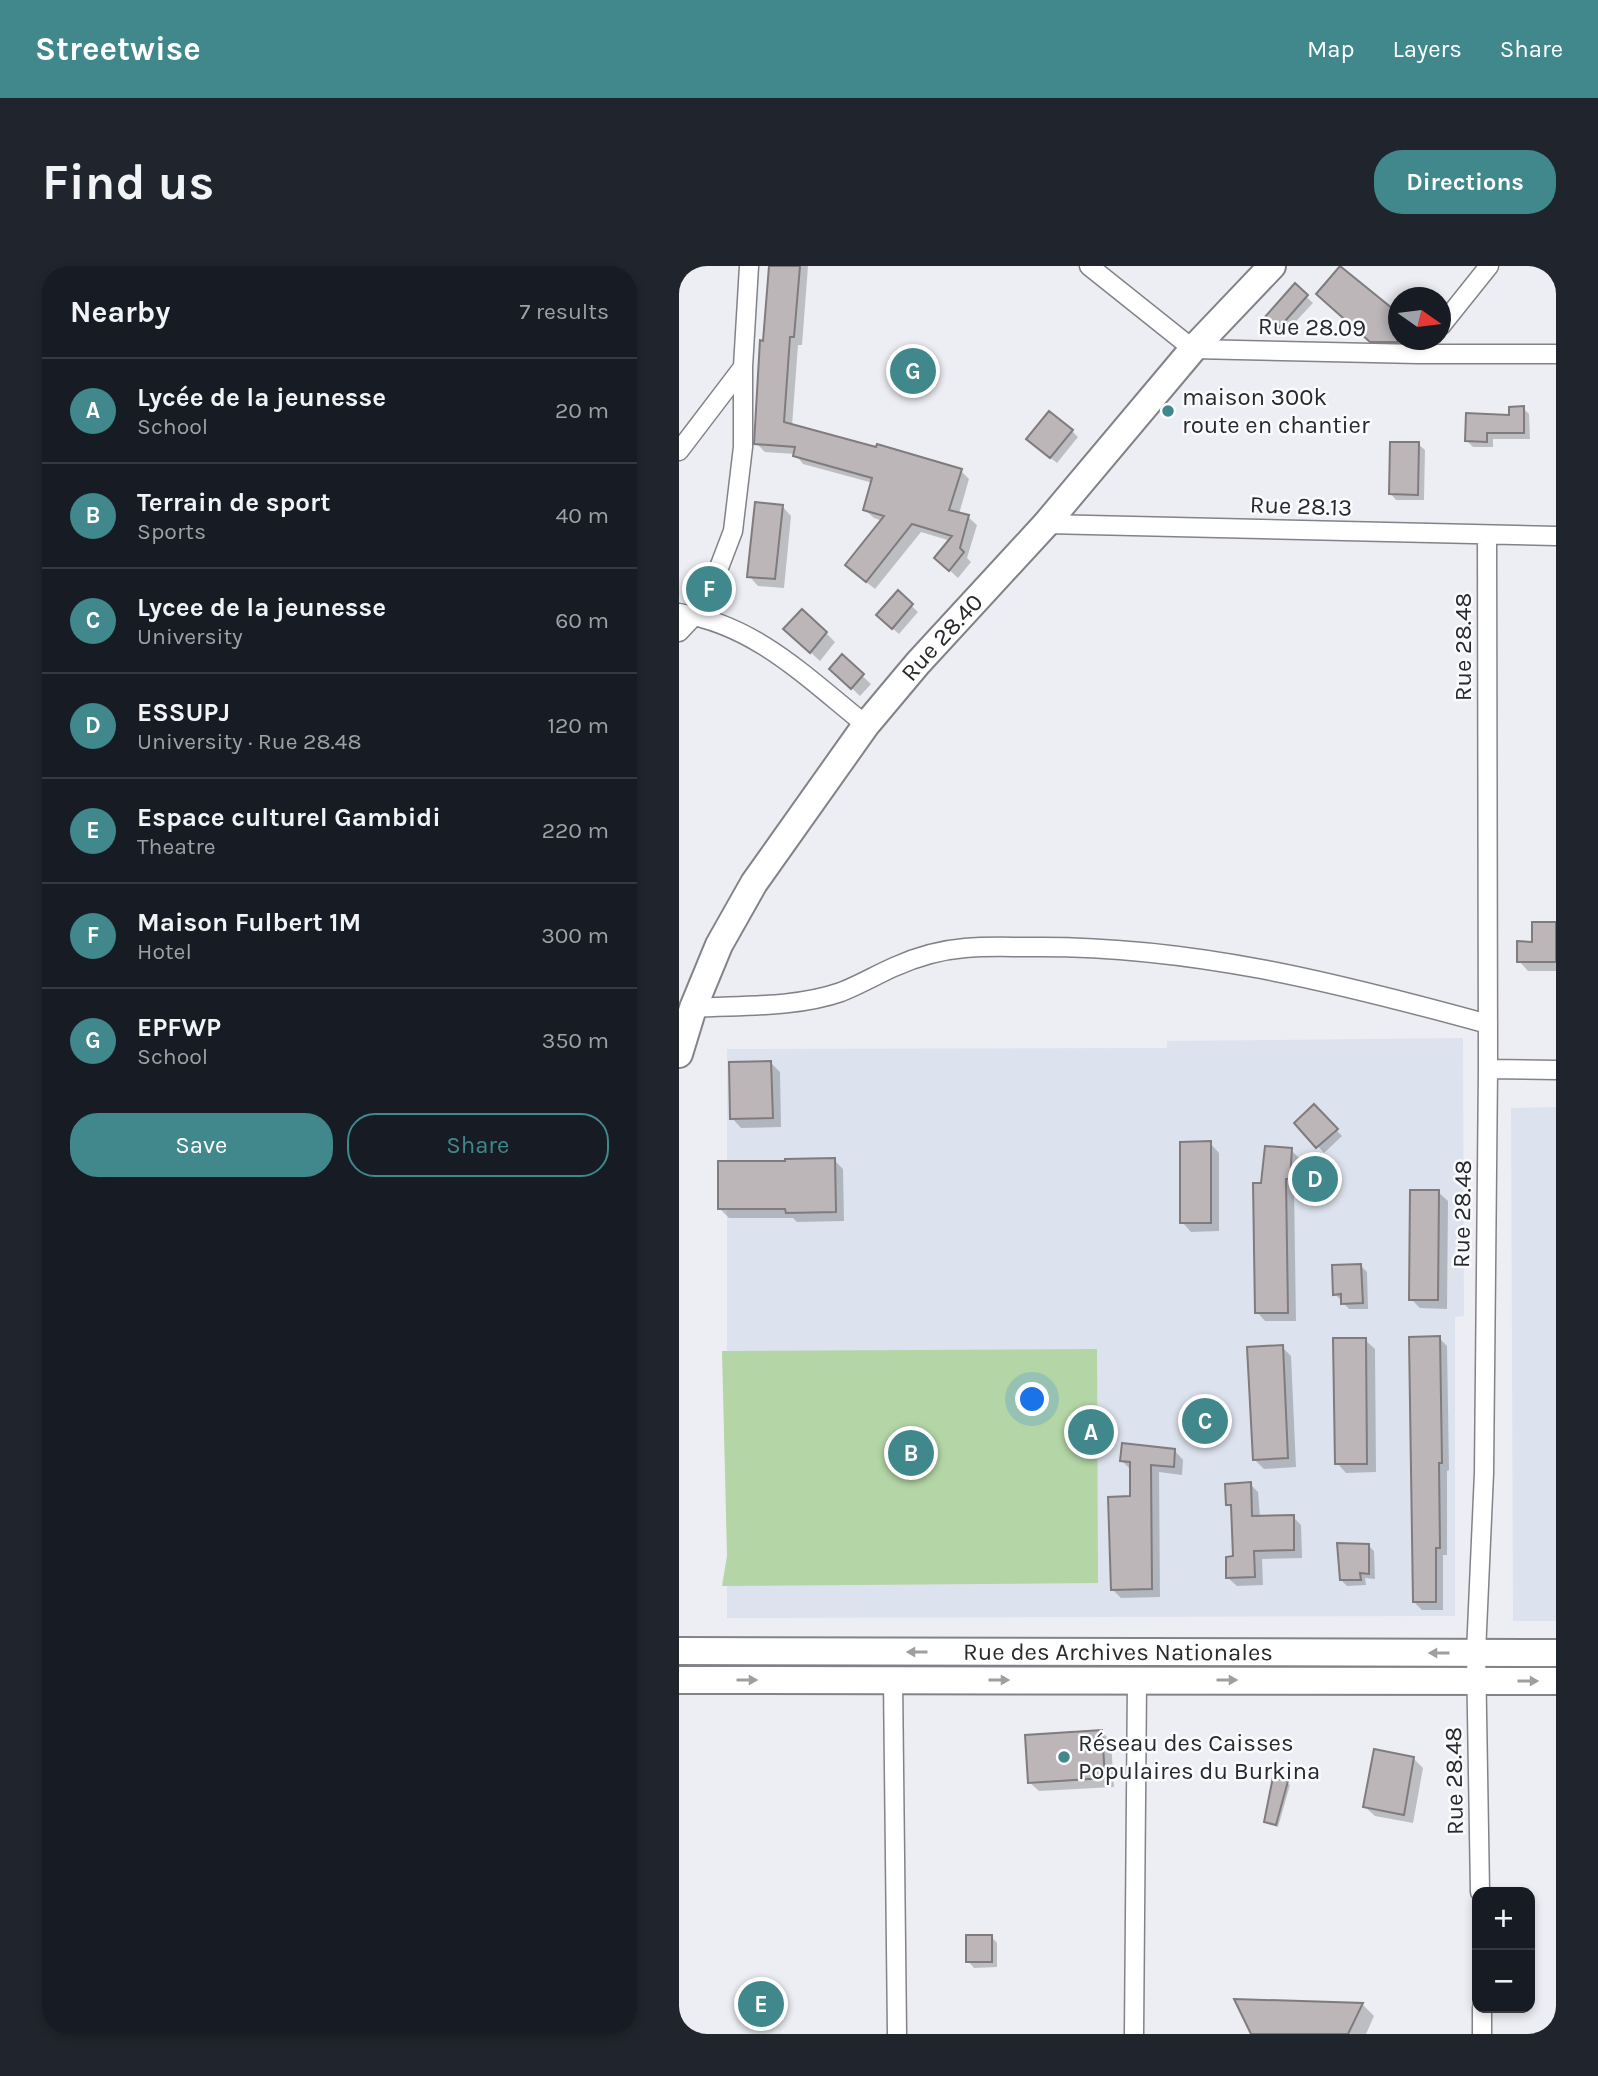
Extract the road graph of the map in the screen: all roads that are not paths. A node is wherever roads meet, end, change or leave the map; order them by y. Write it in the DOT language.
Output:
graph roads {
  1 [pos="749,266"];
  2 [pos="1089,266"];
  3 [pos="1272,266"];
  4 [pos="1489,266"];
  5 [pos="1451,313"];
  6 [pos="1193,349"];
  7 [pos="1421,350"];
  8 [pos="1418,354"];
  9 [pos="1556,354"];
  10 [pos="743,367"];
  11 [pos="687,429"];
  12 [pos="679,451"];
  13 [pos="1045,524"];
  14 [pos="1487,536"];
  15 [pos="1556,536"];
  16 [pos="687,614"];
  17 [pos="679,632"];
  18 [pos="866,725"];
  19 [pos="693,1008"];
  20 [pos="1489,1024"];
  21 [pos="679,1054"];
  22 [pos="1488,1069"];
  23 [pos="1556,1070"];
  24 [pos="679,1651"];
  25 [pos="1476,1653"];
  26 [pos="1556,1653"];
  27 [pos="679,1680"];
  28 [pos="893,1680"];
  29 [pos="1137,1680"];
  30 [pos="1477,1681"];
  31 [pos="1556,1681"];
  32 [pos="1480,1887"];
  33 [pos="1482,2013"];
  34 [pos="897,2034"];
  35 [pos="1134,2034"];
  36 [pos="1482,2034"];
  1 -- 10 [label="street"];
  2 -- 6 [label="street"];
  3 -- 6 [label="street, Rue 28.40"];
  4 -- 5 [label="street"];
  6 -- 8 [label="street, Rue 28.09"];
  6 -- 13 [label="street, Rue 28.40"];
  7 -- 8 [label="street"];
  8 -- 9 [label="street, Rue 28.09"];
  10 -- 11 [label="street"];
  10 -- 16 [label="street"];
  11 -- 12 [label="street"];
  13 -- 14 [label="street, Rue 28.13"];
  13 -- 18 [label="street, Rue 28.40"];
  14 -- 15 [label="street, Rue 28.13"];
  14 -- 20 [label="street, Rue 28.48"];
  16 -- 17 [label="street"];
  16 -- 18 [label="street"];
  18 -- 19 [label="street, Rue 28.40"];
  19 -- 20 [label="street"];
  19 -- 21 [label="street, Rue 28.40"];
  20 -- 22 [label="street, Rue 28.48"];
  22 -- 23 [label="street"];
  22 -- 25 [label="street, Rue 28.48"];
  25 -- 24 [label="street, Rue des Archives Nationales, one-way"];
  25 -- 26 [label="street, Rue des Archives Nationales"];
  25 -- 30 [label="street, Rue 28.48"];
  27 -- 28 [label="street, Rue des Archives Nationales, one-way"];
  28 -- 29 [label="street, Rue des Archives Nationales, one-way"];
  28 -- 34 [label="street"];
  29 -- 30 [label="street, Rue des Archives Nationales, one-way"];
  29 -- 35 [label="street"];
  30 -- 31 [label="street, Rue des Archives Nationales, one-way"];
  30 -- 32 [label="street, Rue 28.48"];
  33 -- 36 [label="street"];
}
